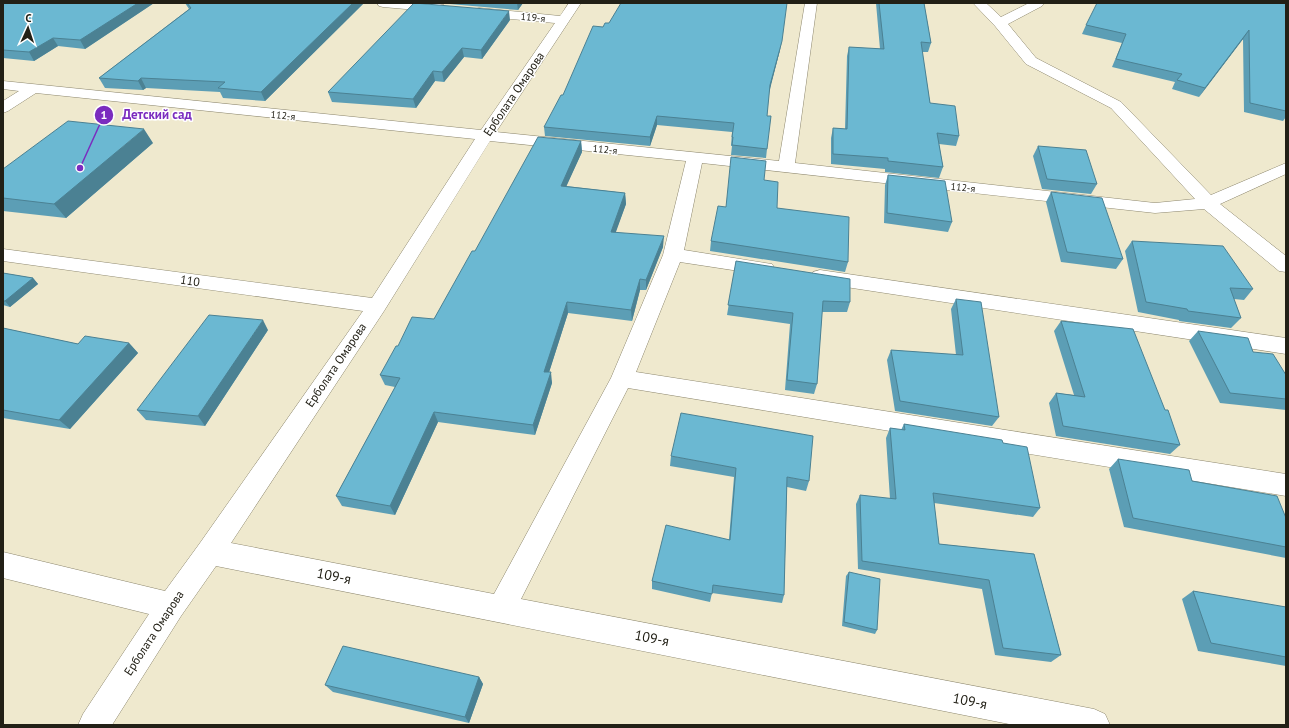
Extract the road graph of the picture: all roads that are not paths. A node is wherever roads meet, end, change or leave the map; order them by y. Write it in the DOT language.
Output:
graph roads {
  1 [pos="383,3"];
  2 [pos="575,3"];
  3 [pos="811,3"];
  4 [pos="979,3"];
  5 [pos="1038,3"];
  6 [pos="454,10"];
  7 [pos="469,11"];
  8 [pos="563,20"];
  9 [pos="1000,23"];
  10 [pos="3,85"];
  11 [pos="34,88"];
  12 [pos="3,108"];
  13 [pos="485,136"];
  14 [pos="695,159"];
  15 [pos="786,167"];
  16 [pos="1286,168"];
  17 [pos="1208,203"];
  18 [pos="3,255"];
  19 [pos="673,255"];
  20 [pos="1286,266"];
  21 [pos="376,306"];
  22 [pos="1286,346"];
  23 [pos="622,378"];
  24 [pos="1286,485"];
  25 [pos="210,552"];
  26 [pos="3,565"];
  27 [pos="171,606"];
  28 [pos="501,609"];
  29 [pos="94,725"];
  30 [pos="1094,725"];
  1 -- 6 [label="street"];
  2 -- 8 [label="street, Ерболата Омарова"];
  3 -- 15 [label="street"];
  4 -- 9 [label="street"];
  5 -- 9 [label="street"];
  7 -- 8 [label="street, 119-я"];
  8 -- 13 [label="street, Ерболата Омарова"];
  9 -- 17 [label="street"];
  10 -- 11 [label="street, 112-я"];
  11 -- 12 [label="street"];
  11 -- 13 [label="street, 112-я"];
  13 -- 14 [label="street, 112-я"];
  13 -- 21 [label="street, Ерболата Омарова"];
  14 -- 15 [label="street, 112-я"];
  14 -- 19 [label="street"];
  15 -- 17 [label="street, 112-я"];
  16 -- 17 [label="street, 112-я"];
  17 -- 20 [label="street"];
  18 -- 21 [label="street, 110"];
  19 -- 22 [label="street"];
  19 -- 23 [label="street"];
  21 -- 25 [label="street, Ерболата Омарова"];
  23 -- 24 [label="street"];
  23 -- 28 [label="street"];
  25 -- 27 [label="street, Ерболата Омарова"];
  25 -- 28 [label="street, 109-я"];
  26 -- 27 [label="street"];
  27 -- 29 [label="street, Ерболата Омарова"];
  28 -- 30 [label="street, 109-я"];
}
